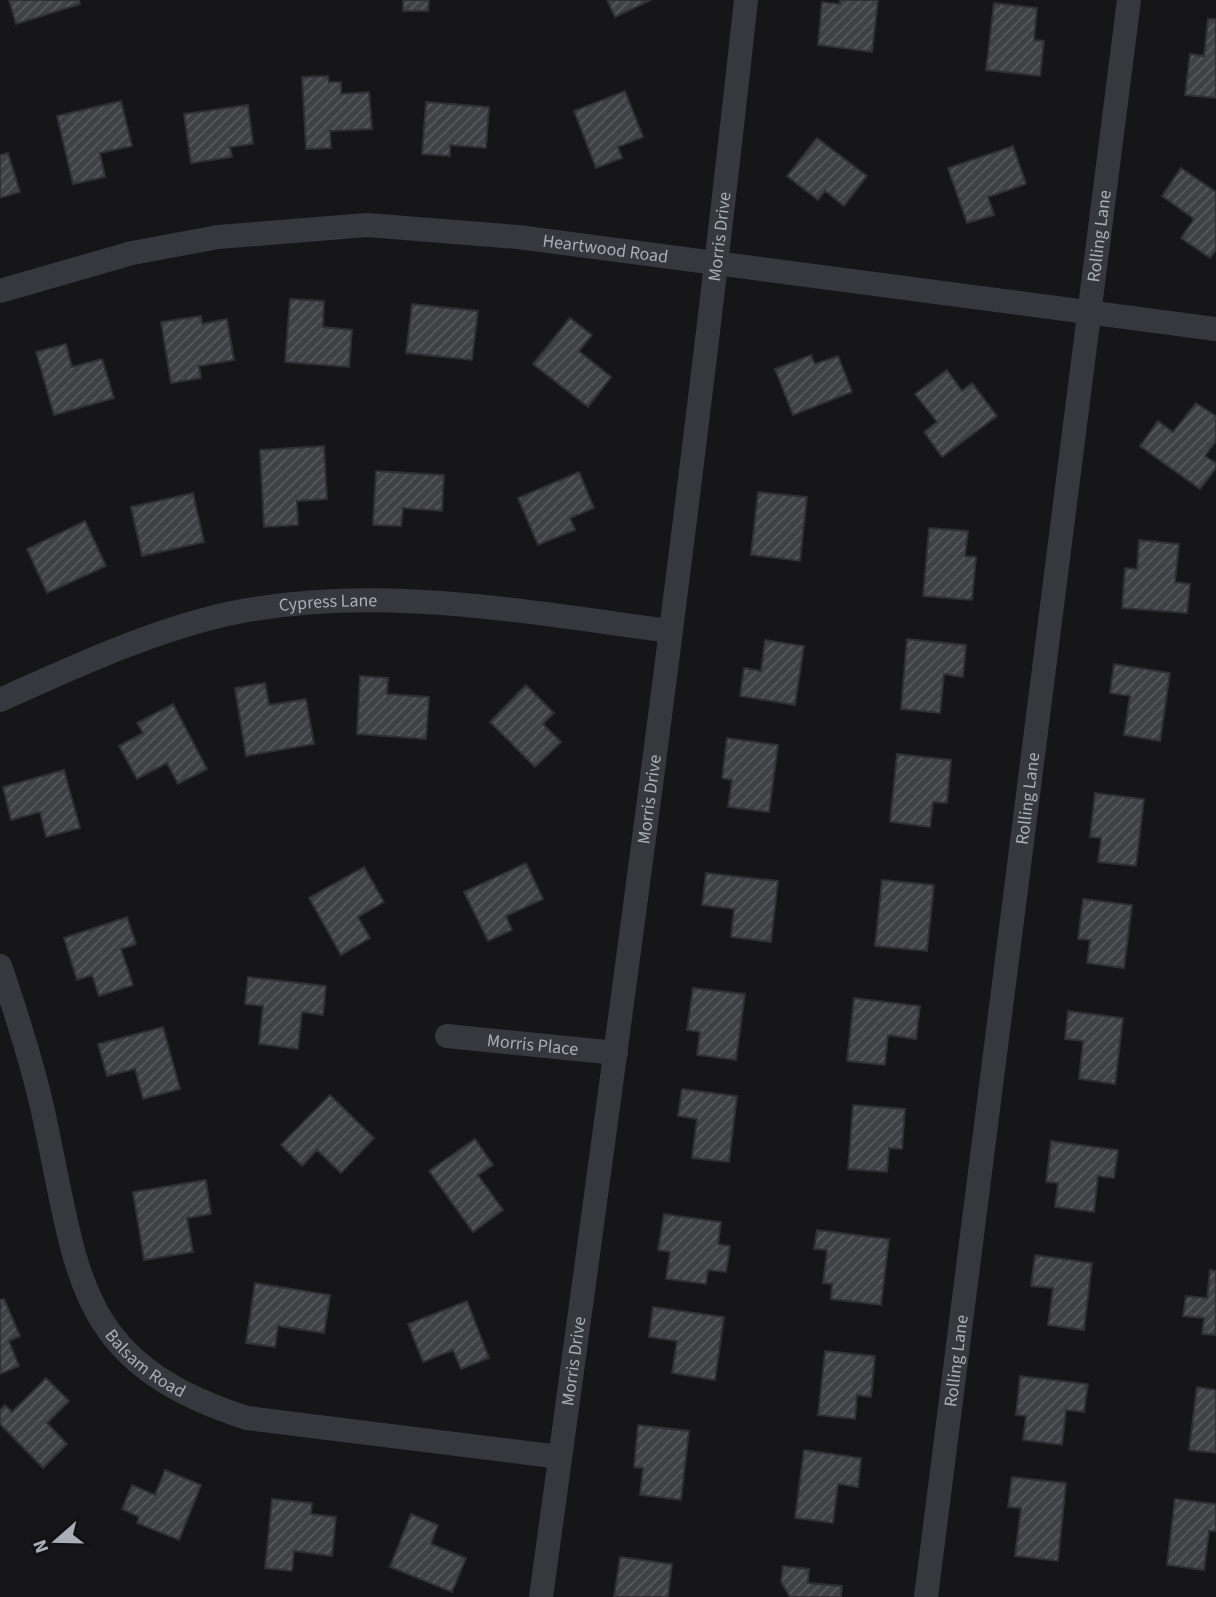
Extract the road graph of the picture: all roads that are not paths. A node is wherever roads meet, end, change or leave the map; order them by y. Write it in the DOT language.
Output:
graph roads {
  1 [pos="746,0"];
  2 [pos="1129,0"];
  3 [pos="717,264"];
  4 [pos="0,291"];
  5 [pos="1090,315"];
  6 [pos="1216,329"];
  7 [pos="671,631"];
  8 [pos="0,700"];
  9 [pos="0,966"];
  10 [pos="447,1036"];
  11 [pos="616,1053"];
  12 [pos="560,1457"];
  13 [pos="541,1597"];
  14 [pos="926,1597"];
  1 -- 3 [label="street, Morris Drive"];
  2 -- 5 [label="street, Rolling Lane"];
  3 -- 4 [label="street, Heartwood Road"];
  3 -- 5 [label="street, Heartwood Road"];
  3 -- 7 [label="street, Morris Drive"];
  5 -- 6 [label="street, Heartwood Road"];
  5 -- 14 [label="street, Rolling Lane"];
  7 -- 8 [label="street, Cypress Lane"];
  7 -- 11 [label="street, Morris Drive"];
  9 -- 12 [label="street, Balsam Road"];
  10 -- 11 [label="street, Morris Place"];
  11 -- 12 [label="street, Morris Drive"];
  12 -- 13 [label="street, Morris Drive"];
}
